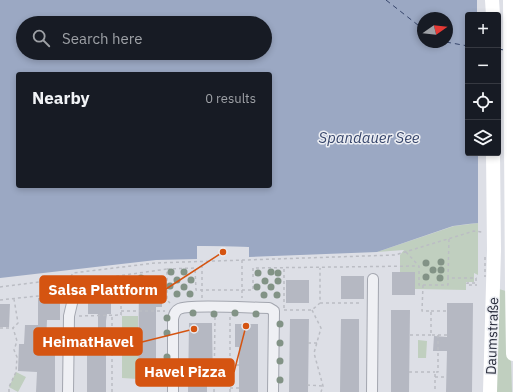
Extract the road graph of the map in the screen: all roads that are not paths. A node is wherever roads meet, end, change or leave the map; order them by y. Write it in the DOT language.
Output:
graph roads {
  1 [pos="492,0"];
  2 [pos="510,0"];
  3 [pos="493,12"];
  4 [pos="493,156"];
  5 [pos="373,279"];
  6 [pos="512,284"];
  7 [pos="71,294"];
  8 [pos="513,354"];
  9 [pos="68,392"];
  10 [pos="173,392"];
  11 [pos="273,392"];
  12 [pos="372,392"];
  13 [pos="490,392"];
  1 -- 3 [label="main road"];
  2 -- 6 [label="main road, Daumstraße, bridge"];
  4 -- 13 [label="main road, Daumstraße, bridge"];
  5 -- 12 [label="street"];
  6 -- 8 [label="main road, Daumstraße"];
  7 -- 9 [label="street"];
  10 -- 11 [label="street"];
}
